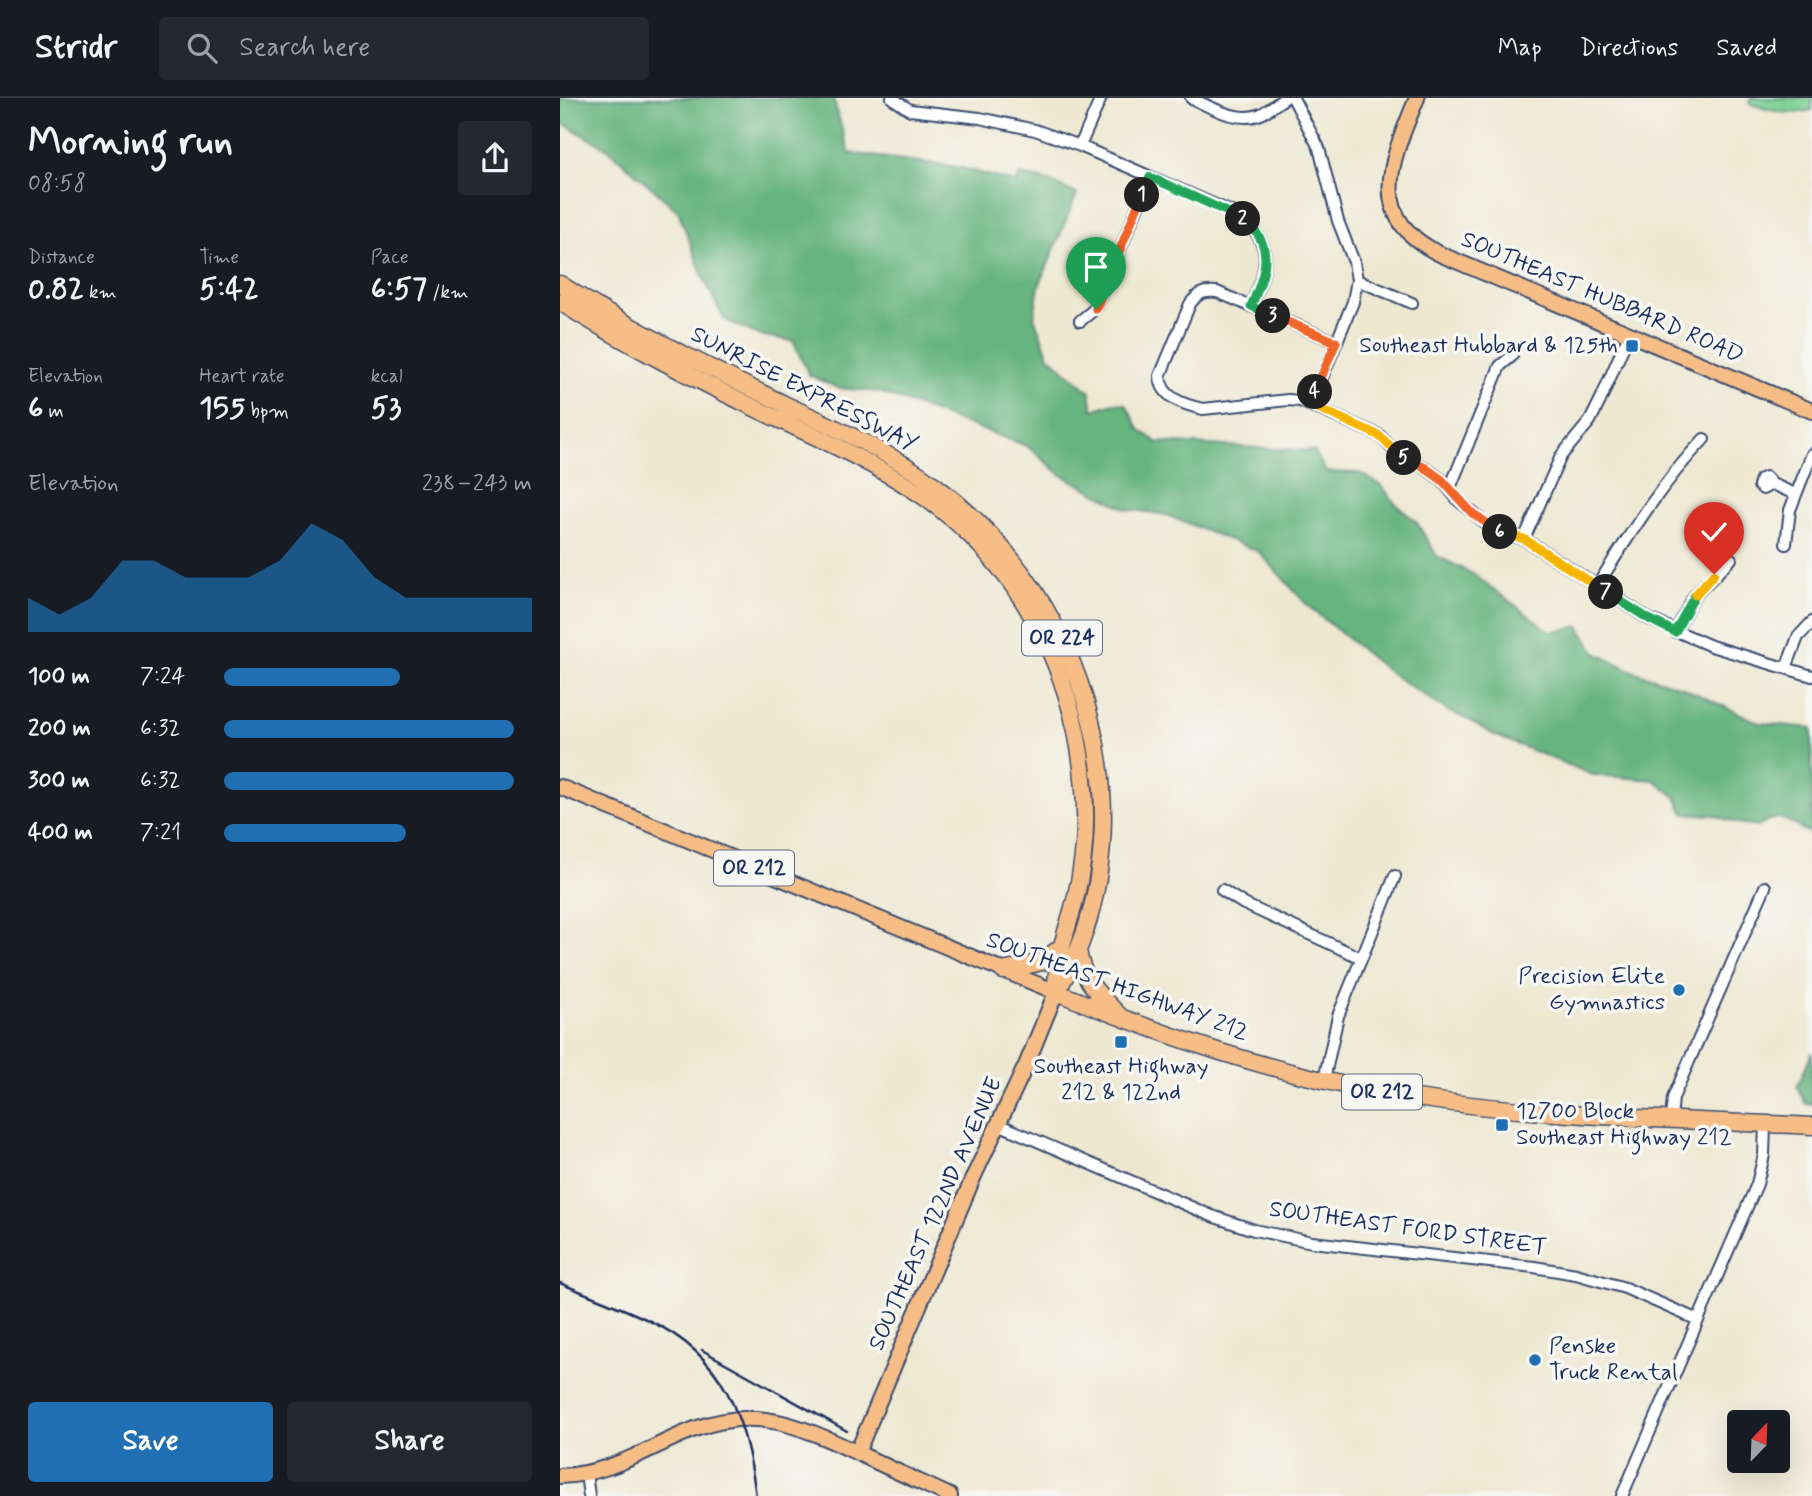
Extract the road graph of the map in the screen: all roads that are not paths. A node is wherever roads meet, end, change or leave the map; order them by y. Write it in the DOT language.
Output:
graph roads {
  1 [pos="892,98"];
  2 [pos="1101,98"];
  3 [pos="1191,98"];
  4 [pos="1285,98"];
  5 [pos="1293,98"];
  6 [pos="1417,98"];
  7 [pos="1080,146"];
  8 [pos="1150,177"];
  9 [pos="1357,280"];
  10 [pos="560,284"];
  11 [pos="560,302"];
  12 [pos="1412,303"];
  13 [pos="1251,306"];
  14 [pos="1080,321"];
  15 [pos="1629,334"];
  16 [pos="1336,342"];
  17 [pos="1512,356"];
  18 [pos="1311,405"];
  19 [pos="1812,411"];
  20 [pos="1704,439"];
  21 [pos="1812,454"];
  22 [pos="1772,484"];
  23 [pos="1450,488"];
  24 [pos="1794,494"];
  25 [pos="1524,539"];
  26 [pos="1786,544"];
  27 [pos="1731,559"];
  28 [pos="1597,586"];
  29 [pos="1812,622"];
  30 [pos="1675,632"];
  31 [pos="1786,668"];
  32 [pos="1812,676"];
  33 [pos="560,787"];
  34 [pos="1395,876"];
  35 [pos="1765,887"];
  36 [pos="1222,890"];
  37 [pos="1062,946"];
  38 [pos="1078,950"];
  39 [pos="1361,958"];
  40 [pos="1003,971"];
  41 [pos="1056,992"];
  42 [pos="1124,1019"];
  43 [pos="1324,1080"];
  44 [pos="1671,1119"];
  45 [pos="1765,1123"];
  46 [pos="998,1124"];
  47 [pos="1812,1126"];
  48 [pos="1698,1320"];
  49 [pos="857,1453"];
  50 [pos="586,1474"];
  51 [pos="560,1476"];
  52 [pos="589,1496"];
  53 [pos="950,1496"];
  54 [pos="1622,1496"];
  1 -- 7 [label="street"];
  2 -- 7 [label="street"];
  3 -- 4 [label="street"];
  5 -- 9 [label="street"];
  6 -- 15 [label="main road, SOUTHEAST HUBBARD ROAD"];
  7 -- 8 [label="street"];
  8 -- 13 [label="street"];
  8 -- 14 [label="street"];
  9 -- 12 [label="street"];
  9 -- 16 [label="street"];
  10 -- 38 [label="highway, SUNRISE EXPRESSWAY / OR 224"];
  11 -- 37 [label="highway, SUNRISE EXPRESSWAY / OR 224"];
  13 -- 16 [label="street"];
  13 -- 18 [label="street"];
  15 -- 19 [label="main road, SOUTHEAST HUBBARD ROAD"];
  15 -- 25 [label="street"];
  16 -- 18 [label="street"];
  17 -- 23 [label="street"];
  18 -- 23 [label="street"];
  20 -- 28 [label="street"];
  21 -- 24 [label="street"];
  22 -- 24 [label="street"];
  23 -- 25 [label="street"];
  24 -- 26 [label="street"];
  25 -- 28 [label="street"];
  27 -- 30 [label="street"];
  28 -- 30 [label="street"];
  29 -- 31 [label="street"];
  30 -- 31 [label="street"];
  31 -- 32 [label="street"];
  33 -- 40 [label="main road, SOUTHEAST HIGHWAY 212 / OR 212"];
  34 -- 39 [label="street"];
  35 -- 44 [label="street"];
  36 -- 39 [label="street"];
  37 -- 40 [label="highway"];
  37 -- 41 [label="highway, SUNRISE EXPRESSWAY / OR 224"];
  38 -- 41 [label="highway, SUNRISE EXPRESSWAY / OR 224"];
  38 -- 42 [label="highway"];
  39 -- 43 [label="street"];
  40 -- 41 [label="main road, SOUTHEAST HIGHWAY 212 / OR 212"];
  41 -- 42 [label="highway, SOUTHEAST HIGHWAY 212 / OR 212"];
  41 -- 46 [label="main road, SOUTHEAST 122ND AVENUE"];
  42 -- 43 [label="highway, SOUTHEAST HIGHWAY 212 / OR 212"];
  43 -- 44 [label="highway, SOUTHEAST HIGHWAY 212 / OR 212"];
  44 -- 45 [label="highway, SOUTHEAST HIGHWAY 212 / OR 212"];
  45 -- 47 [label="highway, SOUTHEAST HIGHWAY 212 / OR 212"];
  45 -- 48 [label="street"];
  46 -- 48 [label="street, SOUTHEAST FORD STREET"];
  46 -- 49 [label="main road, SOUTHEAST 122ND AVENUE"];
  48 -- 54 [label="street"];
  49 -- 50 [label="main road"];
  49 -- 53 [label="main road"];
  50 -- 51 [label="main road"];
  50 -- 52 [label="street"];
}
